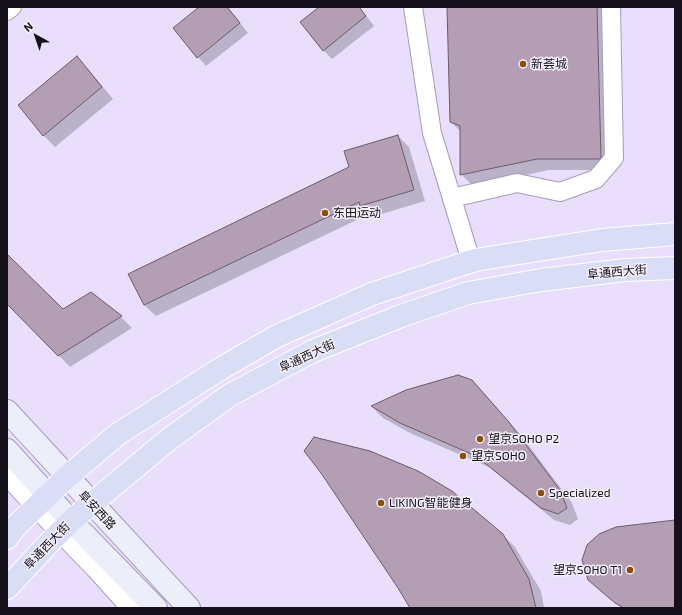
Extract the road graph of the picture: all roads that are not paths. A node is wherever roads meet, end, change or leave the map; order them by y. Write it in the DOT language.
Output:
graph roads {
  1 [pos="12,7"];
  2 [pos="413,7"];
  3 [pos="611,7"];
  4 [pos="7,11"];
  5 [pos="452,198"];
  6 [pos="675,234"];
  7 [pos="675,256"];
  8 [pos="471,261"];
  9 [pos="675,268"];
  10 [pos="7,411"];
  11 [pos="7,450"];
  12 [pos="7,473"];
  13 [pos="67,477"];
  14 [pos="42,501"];
  15 [pos="92,504"];
  16 [pos="66,526"];
  17 [pos="7,538"];
  18 [pos="7,588"];
  19 [pos="133,608"];
  20 [pos="156,608"];
  21 [pos="189,608"];
  1 -- 4 [label="street"];
  2 -- 5 [label="street"];
  3 -- 5 [label="street"];
  5 -- 8 [label="street"];
  6 -- 8 [label="main road"];
  7 -- 9 [label="main road"];
  8 -- 13 [label="main road"];
  9 -- 15 [label="main road, 阜通西大街"];
  10 -- 13 [label="main road, 阜安西路"];
  11 -- 14 [label="main road"];
  12 -- 14 [label="street"];
  13 -- 14 [label="main road"];
  13 -- 15 [label="main road, 阜安西路"];
  14 -- 16 [label="main road"];
  14 -- 17 [label="main road"];
  15 -- 16 [label="main road, 阜通西大街"];
  15 -- 21 [label="main road, 阜安西路"];
  16 -- 18 [label="main road, 阜通西大街"];
  16 -- 19 [label="street"];
  16 -- 20 [label="main road"];
}
